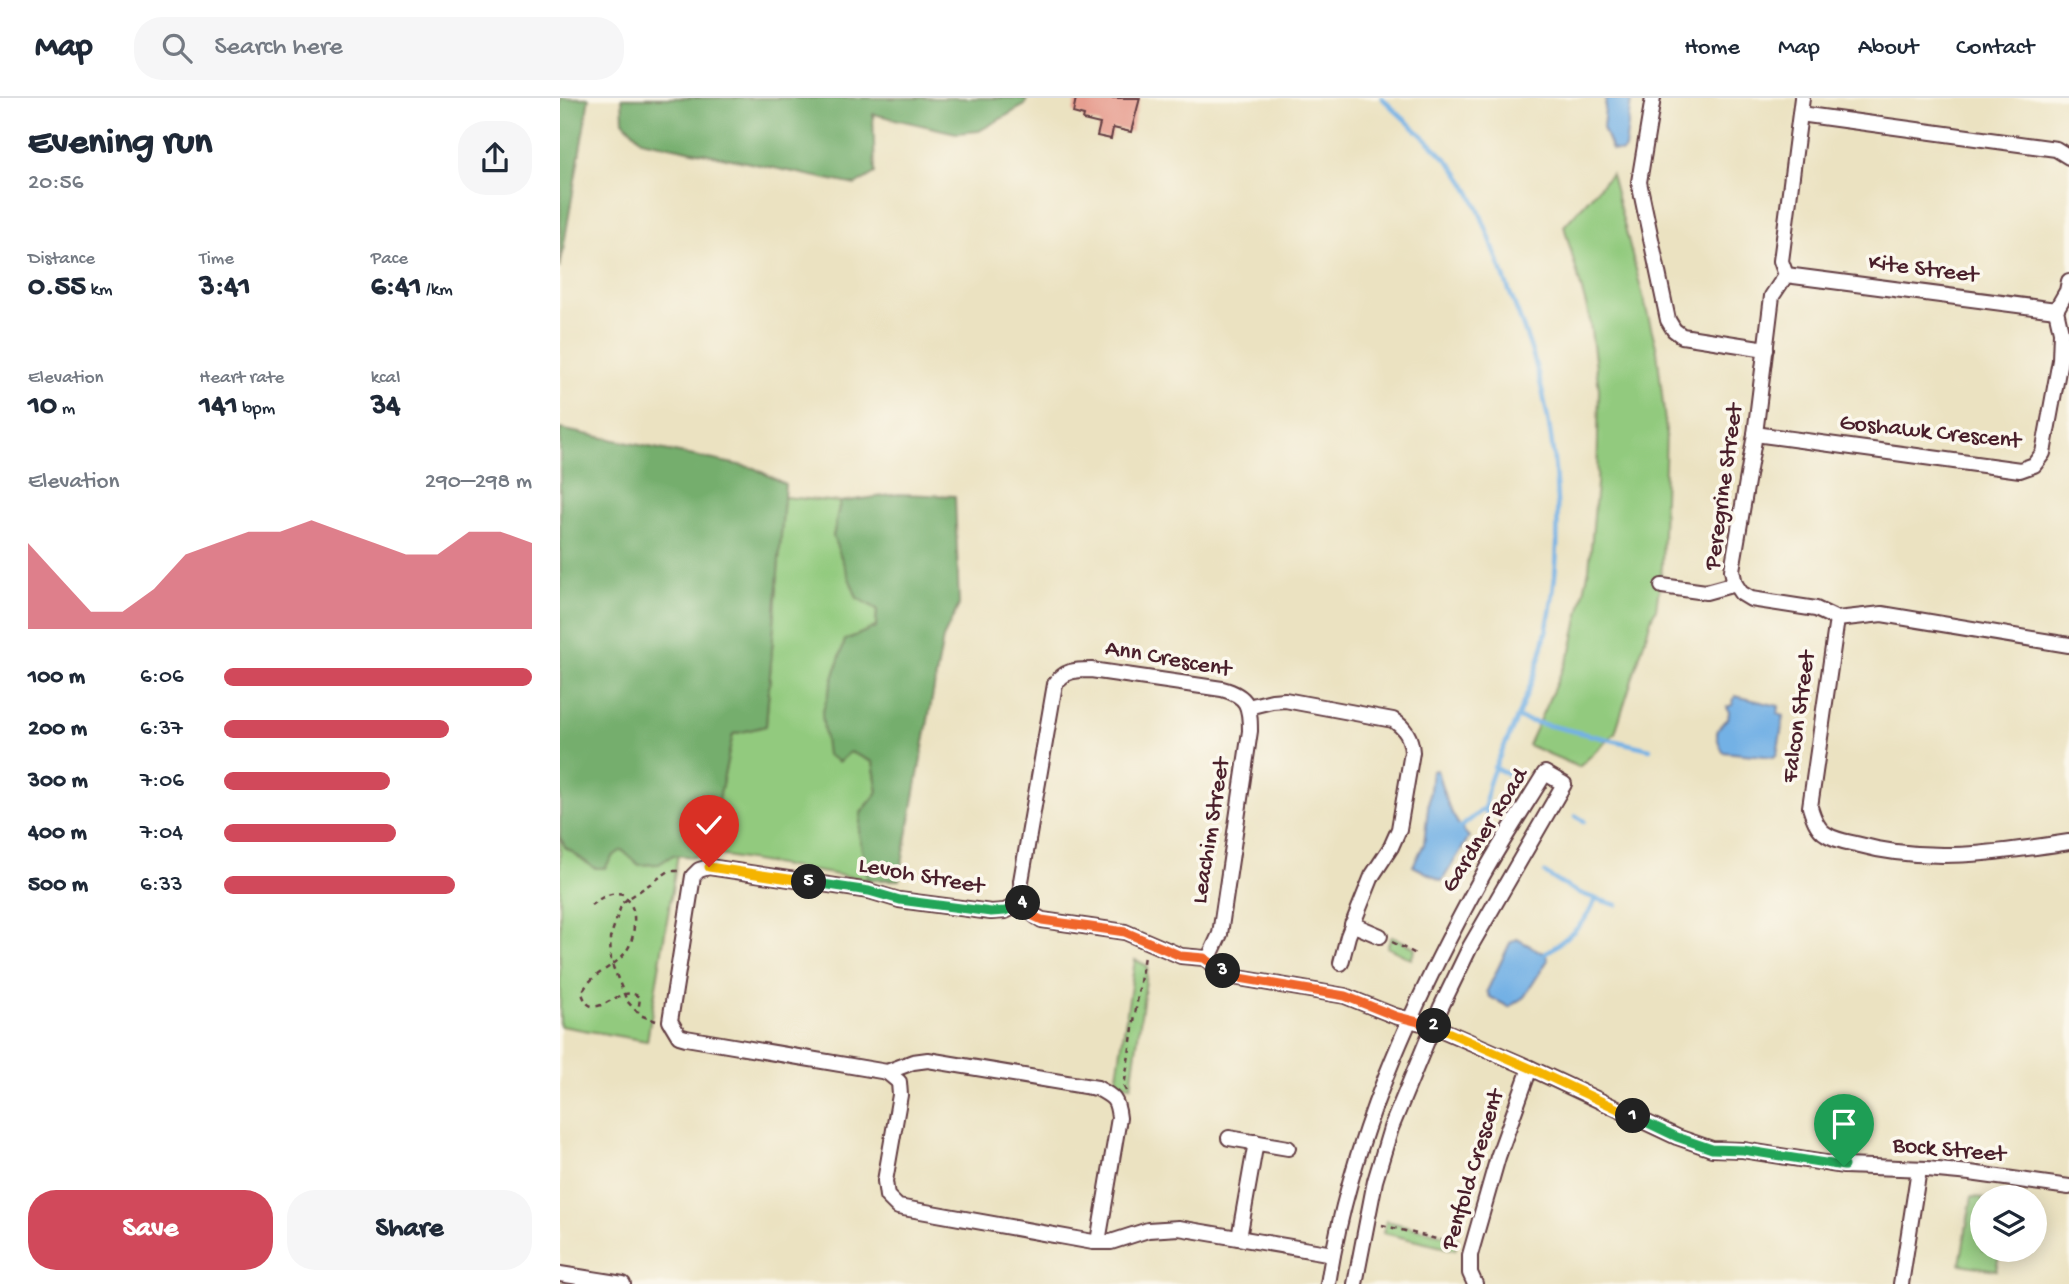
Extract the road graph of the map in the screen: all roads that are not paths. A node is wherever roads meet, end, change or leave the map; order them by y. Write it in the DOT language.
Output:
graph roads {
  1 [pos="1653,98"];
  2 [pos="1802,98"];
  3 [pos="1800,114"];
  4 [pos="2069,158"];
  5 [pos="1786,275"];
  6 [pos="2069,281"];
  7 [pos="2056,310"];
  8 [pos="1766,349"];
  9 [pos="1755,434"];
  10 [pos="1735,584"];
  11 [pos="1662,586"];
  12 [pos="1837,619"];
  13 [pos="2069,645"];
  14 [pos="1248,707"];
  15 [pos="2069,842"];
  16 [pos="1024,902"];
  17 [pos="1352,924"];
  18 [pos="1380,936"];
  19 [pos="1208,960"];
  20 [pos="1341,963"];
  21 [pos="1409,1019"];
  22 [pos="1433,1026"];
  23 [pos="1530,1068"];
  24 [pos="887,1072"];
  25 [pos="1229,1138"];
  26 [pos="1256,1142"];
  27 [pos="1287,1148"];
  28 [pos="1919,1169"];
  29 [pos="2069,1187"];
  30 [pos="1239,1238"];
  31 [pos="1098,1242"];
  32 [pos="1333,1254"];
  33 [pos="560,1274"];
  34 [pos="623,1284"];
  35 [pos="1328,1284"];
  36 [pos="1355,1284"];
  37 [pos="1475,1284"];
  38 [pos="1901,1284"];
  1 -- 8 [label="street"];
  2 -- 3 [label="street"];
  3 -- 4 [label="street"];
  3 -- 5 [label="street"];
  5 -- 7 [label="street, Kite Street"];
  5 -- 8 [label="street, Peregrine Street"];
  6 -- 7 [label="street"];
  7 -- 9 [label="street, Goshawk Crescent"];
  8 -- 9 [label="street, Peregrine Street"];
  9 -- 10 [label="street, Peregrine Street"];
  10 -- 11 [label="street"];
  10 -- 12 [label="street, Peregrine Street"];
  12 -- 13 [label="street, Peregrine Street"];
  12 -- 15 [label="street, Falcon Street"];
  14 -- 16 [label="street, Ann Crescent"];
  14 -- 17 [label="street, Ann Crescent"];
  14 -- 19 [label="street, Leachim Street"];
  16 -- 19 [label="street"];
  16 -- 24 [label="street, Levoh Street"];
  17 -- 18 [label="street"];
  17 -- 20 [label="street, Ann Crescent"];
  19 -- 21 [label="street"];
  21 -- 22 [label="street"];
  21 -- 22 [label="street, Gardner Road"];
  21 -- 32 [label="street, Gardner Road"];
  22 -- 23 [label="street, Bock Street"];
  22 -- 36 [label="street, Gardner Road"];
  23 -- 28 [label="street, Bock Street"];
  23 -- 37 [label="street, Penfold Crescent"];
  24 -- 31 [label="street"];
  24 -- 31 [label="street"];
  25 -- 26 [label="street"];
  26 -- 27 [label="street"];
  26 -- 30 [label="street"];
  28 -- 29 [label="street, Bock Street"];
  28 -- 38 [label="street"];
  30 -- 31 [label="street"];
  30 -- 32 [label="street"];
  32 -- 35 [label="street, Gardner Road"];
  33 -- 34 [label="street"];
}
